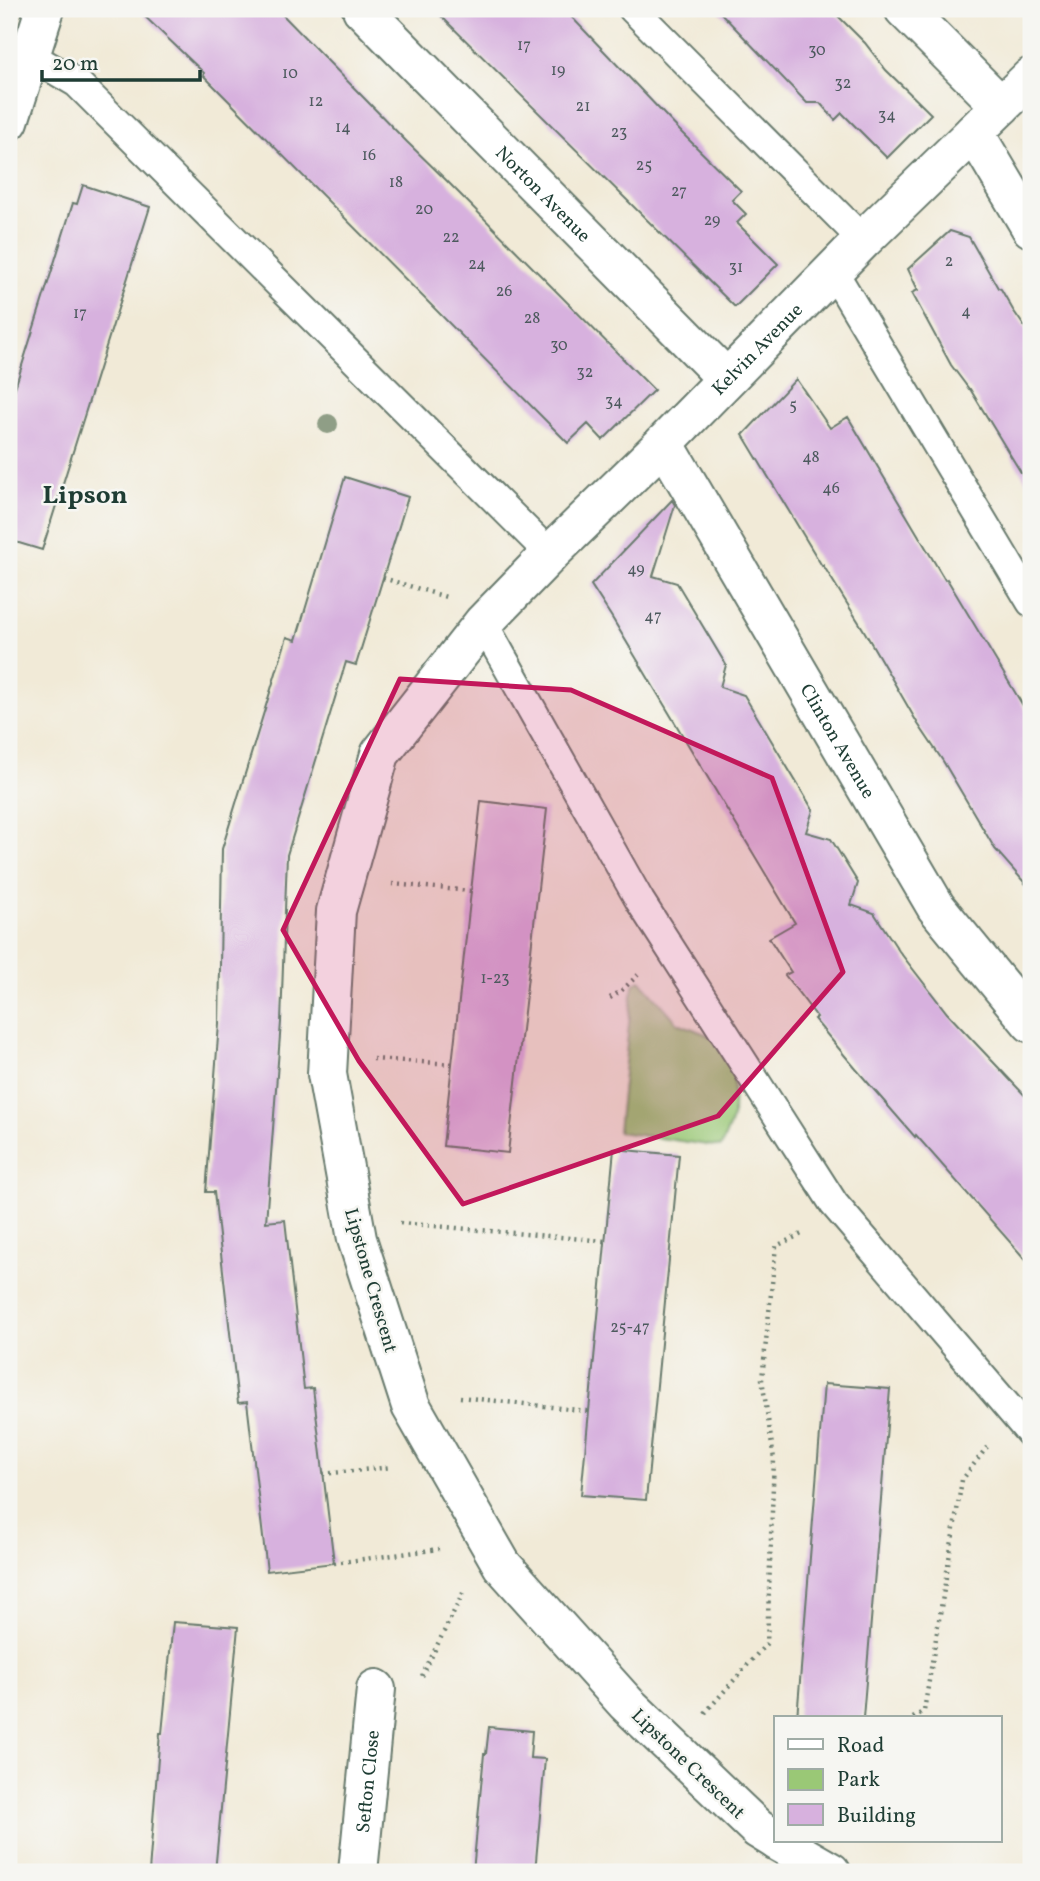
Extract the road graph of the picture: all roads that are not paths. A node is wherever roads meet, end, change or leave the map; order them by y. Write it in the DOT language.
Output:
graph roads {
  1 [pos="45,9"];
  2 [pos="362,9"];
  3 [pos="633,9"];
  4 [pos="904,9"];
  5 [pos="31,56"];
  6 [pos="1031,77"];
  7 [pos="1001,106"];
  8 [pos="9,121"];
  9 [pos="974,132"];
  10 [pos="1031,228"];
  11 [pos="863,240"];
  12 [pos="833,271"];
  13 [pos="726,379"];
  14 [pos="664,443"];
  15 [pos="550,554"];
  16 [pos="1031,601"];
  17 [pos="488,617"];
  18 [pos="1031,1023"];
  19 [pos="1031,1434"];
  20 [pos="376,1689"];
  21 [pos="774,1838"];
  22 [pos="780,1842"];
  23 [pos="358,1872"];
  24 [pos="831,1872"];
  1 -- 5 [label="street"];
  2 -- 13 [label="street, Norton Avenue"];
  3 -- 11 [label="lane"];
  4 -- 7 [label="street"];
  5 -- 8 [label="street"];
  5 -- 15 [label="lane"];
  6 -- 7 [label="street, Kelvin Avenue"];
  7 -- 9 [label="street, Kelvin Avenue"];
  9 -- 10 [label="street"];
  9 -- 11 [label="street, Kelvin Avenue"];
  11 -- 12 [label="street, Kelvin Avenue"];
  12 -- 13 [label="street, Kelvin Avenue"];
  12 -- 16 [label="lane"];
  13 -- 14 [label="street, Kelvin Avenue"];
  14 -- 15 [label="street, Kelvin Avenue"];
  14 -- 18 [label="street, Clinton Avenue"];
  15 -- 17 [label="street, Kelvin Avenue"];
  17 -- 19 [label="lane"];
  17 -- 21 [label="street, Lipstone Crescent"];
  20 -- 23 [label="street, Sefton Close"];
  22 -- 24 [label="street, Lipstone Crescent"];
}
